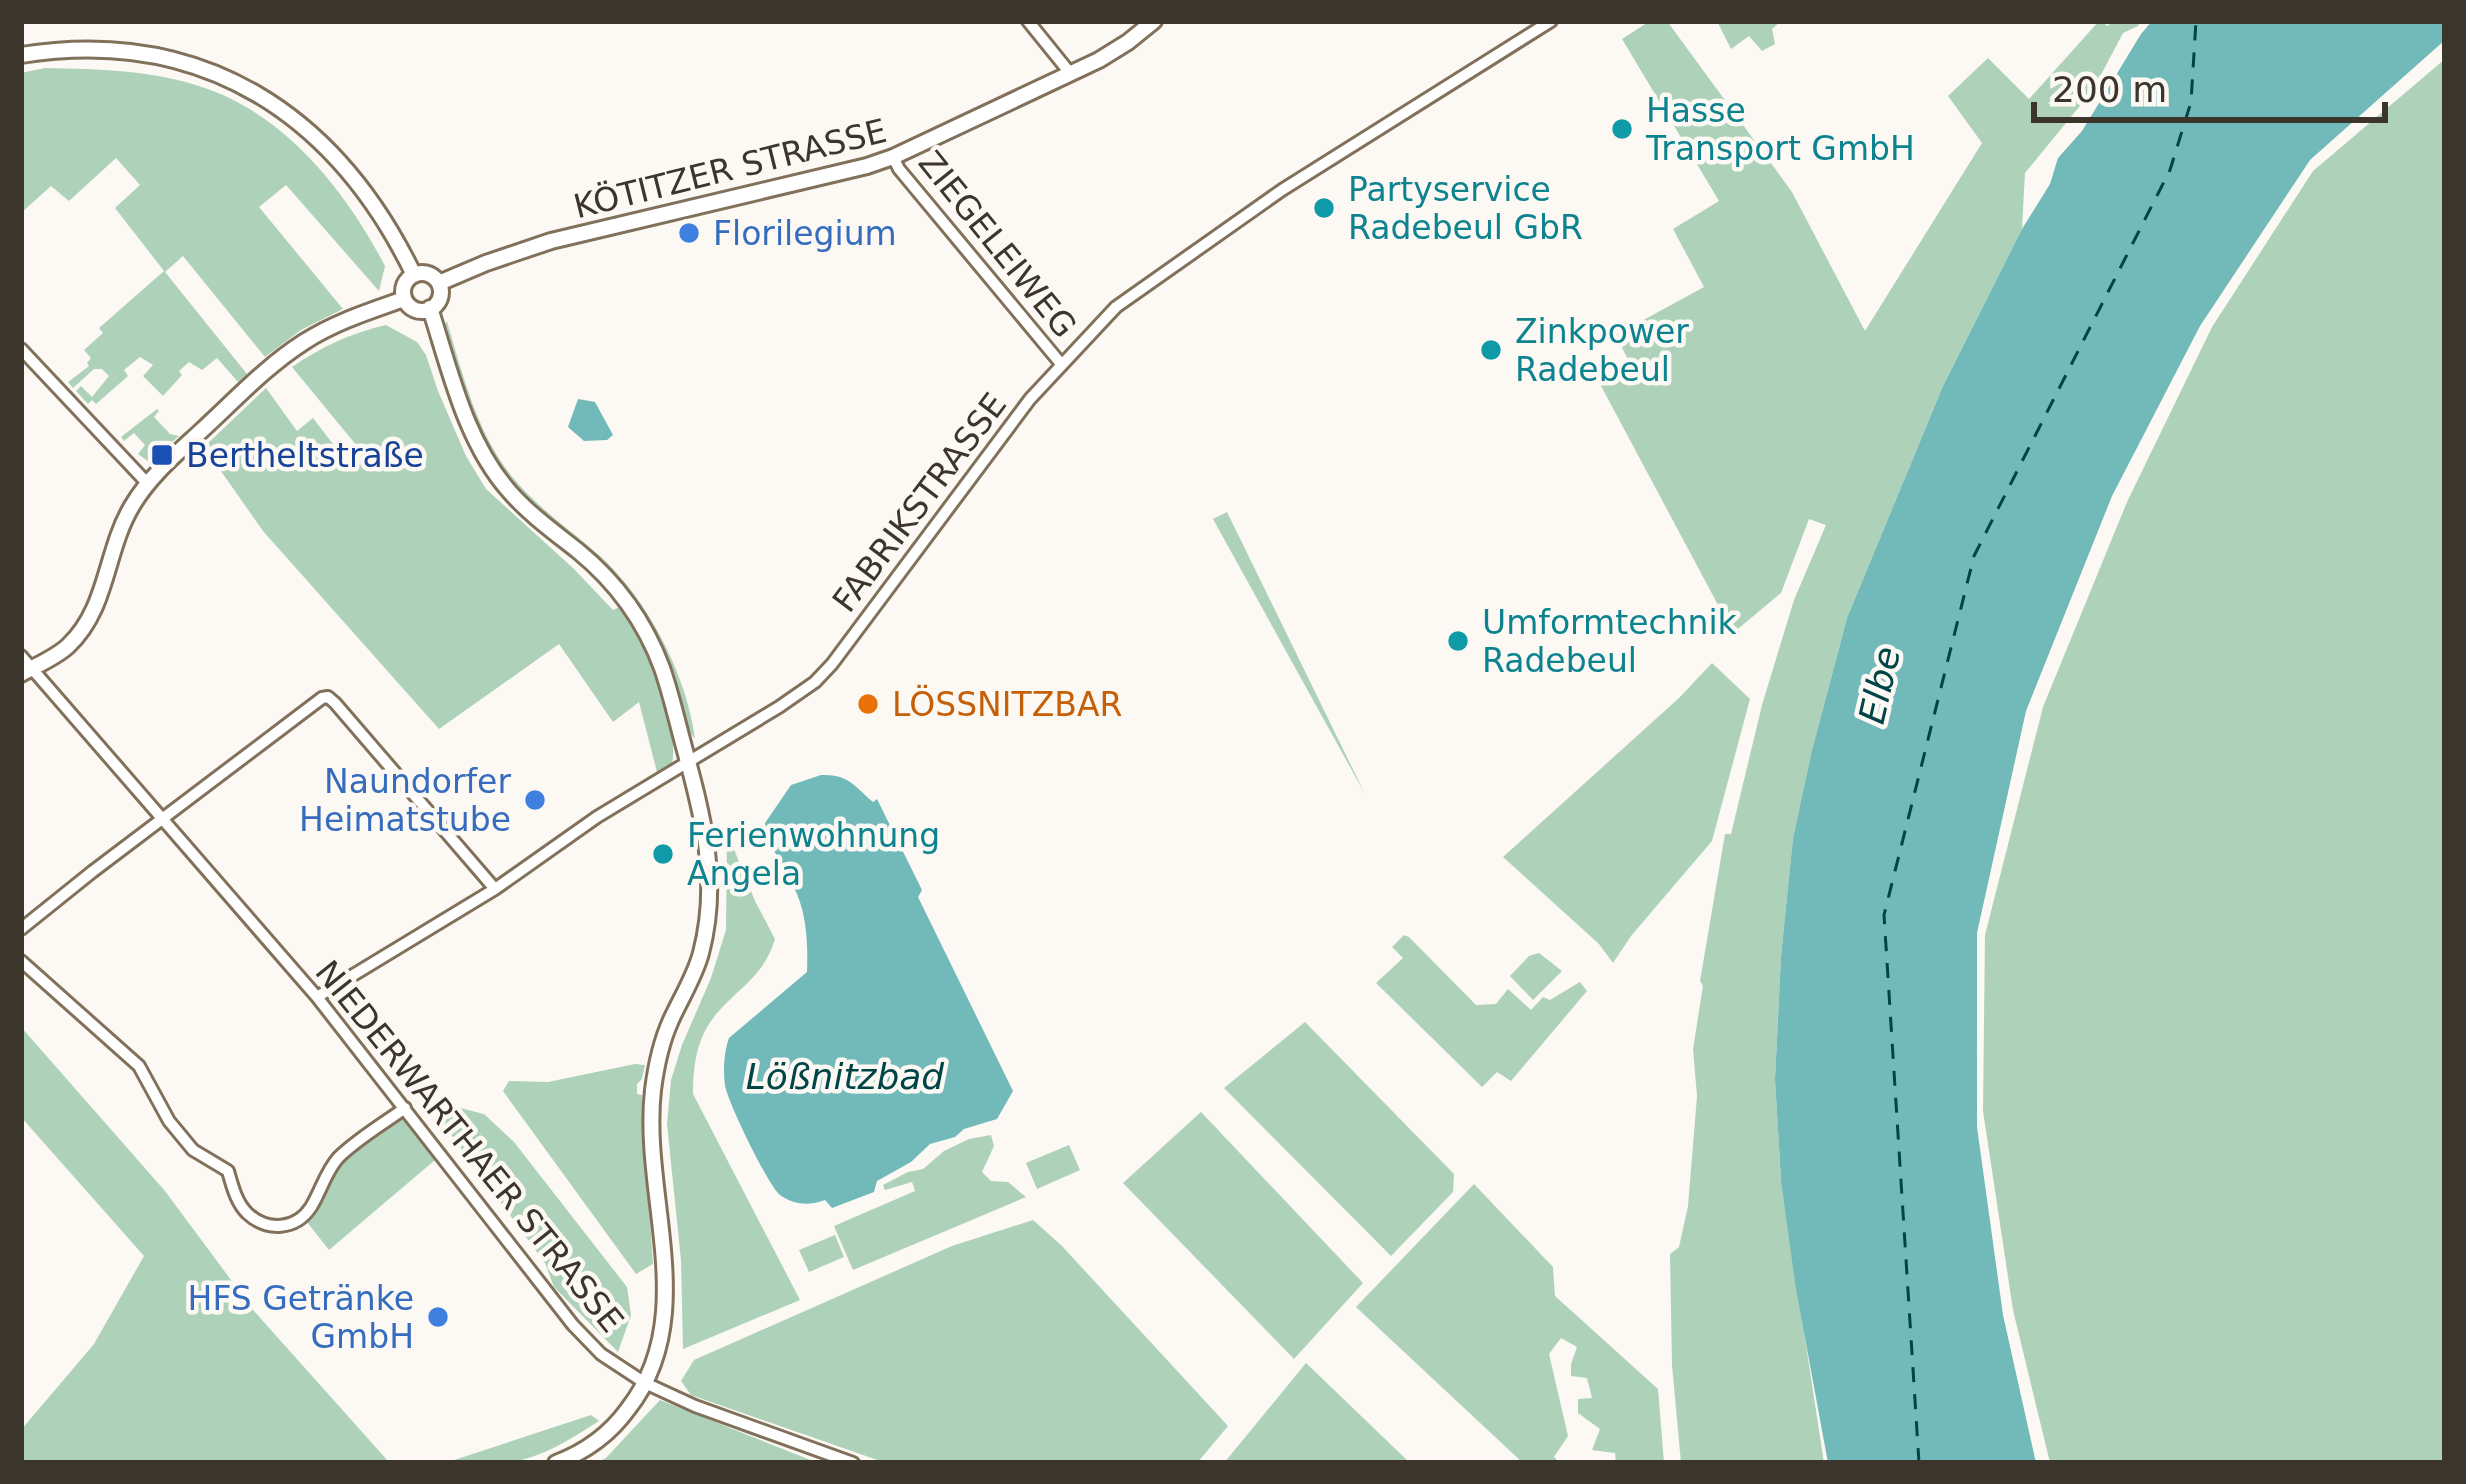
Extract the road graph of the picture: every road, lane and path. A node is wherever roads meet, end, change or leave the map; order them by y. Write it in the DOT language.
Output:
graph roads {
  1 [pos="1028,21"];
  2 [pos="1154,21"];
  3 [pos="1551,21"];
  4 [pos="21,55"];
  5 [pos="1070,74"];
  6 [pos="893,158"];
  7 [pos="414,275"];
  8 [pos="439,284"];
  9 [pos="404,298"];
  10 [pos="430,308"];
  11 [pos="21,350"];
  12 [pos="1062,365"];
  13 [pos="148,484"];
  14 [pos="25,666"];
  15 [pos="688,764"];
  16 [pos="164,818"];
  17 [pos="495,889"];
  18 [pos="21,929"];
  19 [pos="21,961"];
  20 [pos="317,997"];
  21 [pos="405,1108"];
  22 [pos="645,1382"];
  23 [pos="556,1463"];
  24 [pos="854,1463"];
  1 -- 5 [label="street"];
  2 -- 5 [label="street, KÖTITZER STRASSE"];
  3 -- 12 [label="street, FABRIKSTRASSE"];
  4 -- 7 [label="street"];
  5 -- 6 [label="street, KÖTITZER STRASSE"];
  6 -- 8 [label="street, KÖTITZER STRASSE"];
  6 -- 12 [label="street, ZIEGELEIWEG"];
  7 -- 8 [label="street"];
  7 -- 9 [label="street"];
  8 -- 10 [label="street"];
  9 -- 10 [label="street"];
  9 -- 13 [label="street"];
  10 -- 15 [label="street"];
  11 -- 13 [label="street"];
  12 -- 15 [label="street, FABRIKSTRASSE"];
  13 -- 14 [label="street"];
  14 -- 16 [label="street, NIEDERWARTHAER STRASSE"];
  15 -- 17 [label="street, FABRIKSTRASSE"];
  15 -- 22 [label="street"];
  16 -- 17 [label="street"];
  16 -- 18 [label="street"];
  16 -- 20 [label="street, NIEDERWARTHAER STRASSE"];
  17 -- 20 [label="street, FABRIKSTRASSE"];
  19 -- 21 [label="street"];
  20 -- 21 [label="street, NIEDERWARTHAER STRASSE"];
  21 -- 22 [label="street, NIEDERWARTHAER STRASSE"];
  22 -- 23 [label="street"];
  22 -- 24 [label="street, NIEDERWARTHAER STRASSE"];
}
